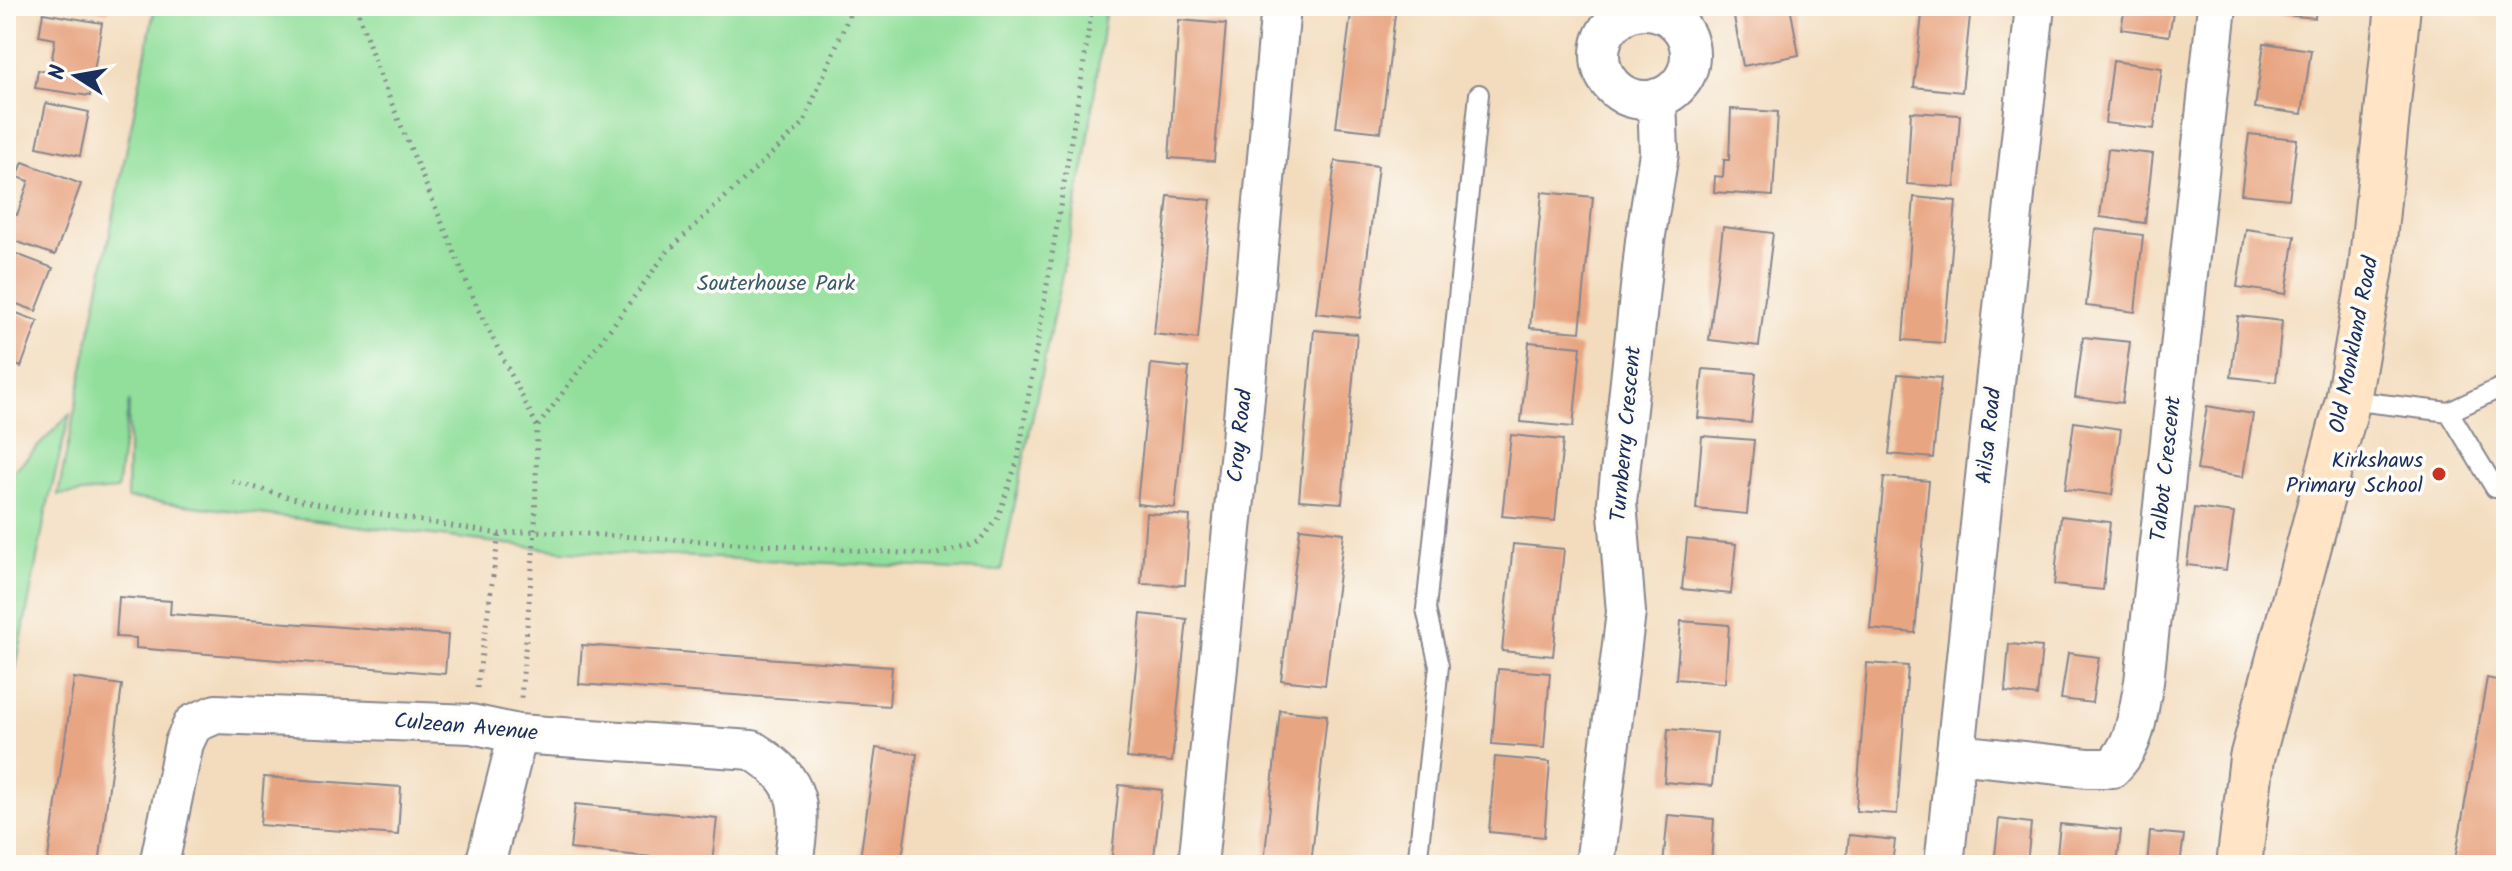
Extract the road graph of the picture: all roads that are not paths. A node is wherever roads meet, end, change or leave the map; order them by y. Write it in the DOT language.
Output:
graph roads {
  1 [pos="1281,6"];
  2 [pos="2035,6"];
  3 [pos="2217,6"];
  4 [pos="2398,6"];
  5 [pos="1672,13"];
  6 [pos="1479,94"];
  7 [pos="1657,98"];
  8 [pos="2506,385"];
  9 [pos="2348,400"];
  10 [pos="2449,412"];
  11 [pos="2495,488"];
  12 [pos="518,734"];
  13 [pos="1956,754"];
  14 [pos="159,865"];
  15 [pos="485,865"];
  16 [pos="793,865"];
  17 [pos="1198,865"];
  18 [pos="1417,865"];
  19 [pos="1595,865"];
  20 [pos="1944,865"];
  21 [pos="2239,865"];
  1 -- 17 [label="street, Croy Road"];
  2 -- 13 [label="street, Ailsa Road"];
  3 -- 13 [label="street, Talbot Crescent"];
  4 -- 9 [label="street, Old Monkland Road"];
  5 -- 7 [label="street"];
  5 -- 7 [label="street"];
  6 -- 18 [label="lane"];
  7 -- 19 [label="street, Turnberry Crescent"];
  8 -- 10 [label="lane"];
  9 -- 10 [label="lane"];
  9 -- 21 [label="street, Old Monkland Road"];
  10 -- 11 [label="lane"];
  12 -- 14 [label="street, Culzean Avenue"];
  12 -- 15 [label="street"];
  12 -- 16 [label="street, Culzean Avenue"];
  13 -- 20 [label="street, Ailsa Road"];
}
